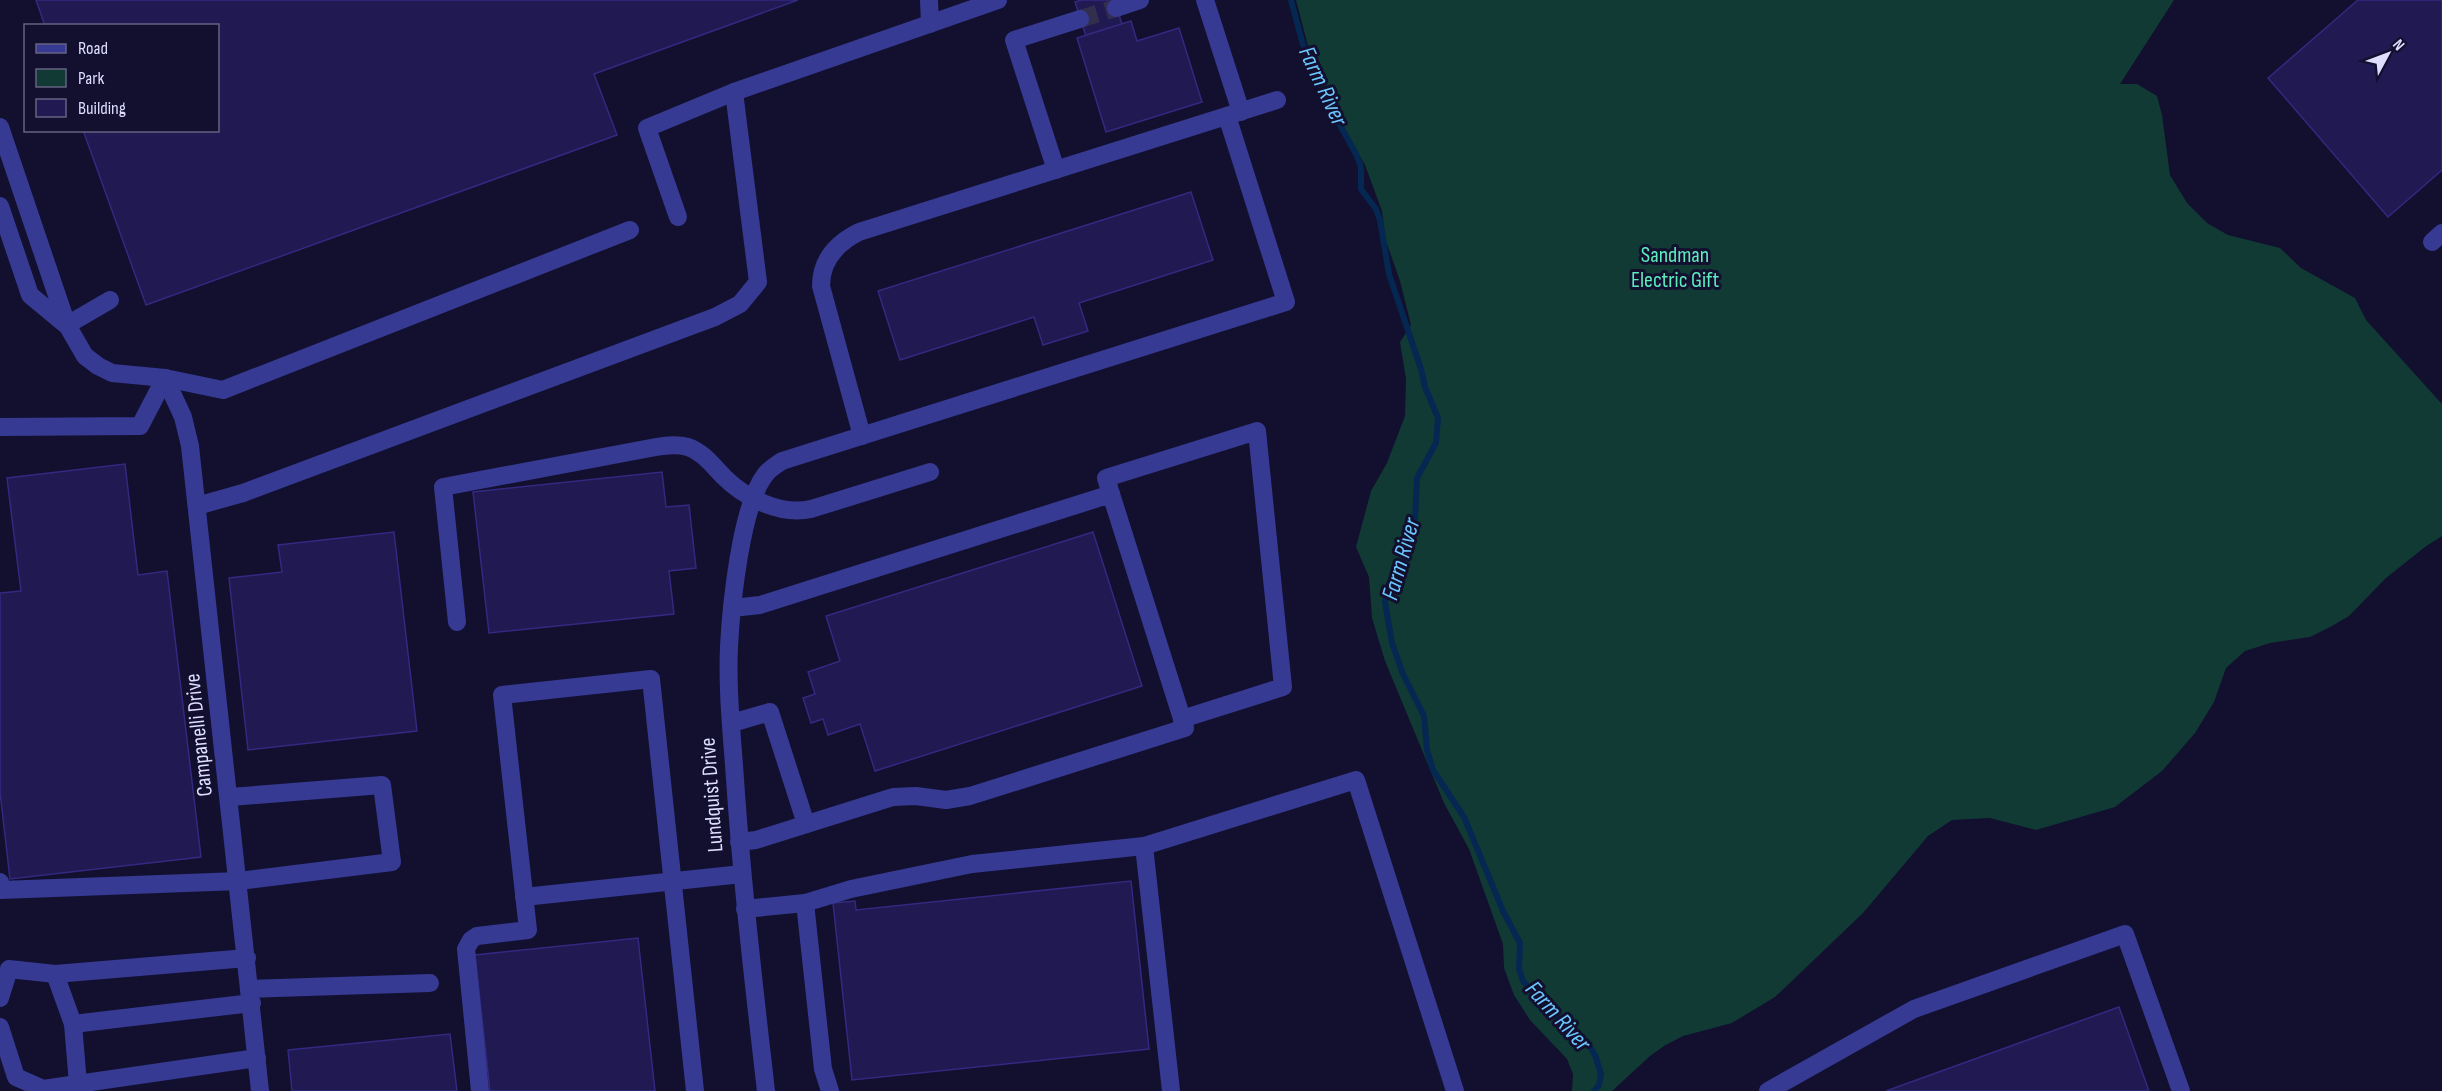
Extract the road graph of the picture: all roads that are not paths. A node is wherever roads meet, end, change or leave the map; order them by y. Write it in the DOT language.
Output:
graph roads {
  1 [pos="929,0"];
  2 [pos="998,0"];
  3 [pos="1140,0"];
  4 [pos="1205,0"];
  5 [pos="1116,8"];
  6 [pos="1080,19"];
  7 [pos="930,24"];
  8 [pos="734,92"];
  9 [pos="1277,100"];
  10 [pos="1234,114"];
  11 [pos="1,136"];
  12 [pos="1056,170"];
  13 [pos="0,206"];
  14 [pos="678,217"];
  15 [pos="630,230"];
  16 [pos="110,300"];
  17 [pos="67,325"];
  18 [pos="165,378"];
  19 [pos="0,427"];
  20 [pos="862,436"];
  21 [pos="930,472"];
  22 [pos="1111,494"];
  23 [pos="754,498"];
  24 [pos="197,506"];
  25 [pos="732,608"];
  26 [pos="457,622"];
  27 [pos="1182,719"];
  28 [pos="732,723"];
  29 [pos="230,797"];
  30 [pos="806,824"];
  31 [pos="740,842"];
  32 [pos="1144,846"];
  33 [pos="742,874"];
  34 [pos="239,881"];
  35 [pos="673,881"];
  36 [pos="0,882"];
  37 [pos="524,897"];
  38 [pos="805,903"];
  39 [pos="745,909"];
  40 [pos="247,958"];
  41 [pos="55,974"];
  42 [pos="430,983"];
  43 [pos="251,996"];
  44 [pos="0,998"];
  45 [pos="73,1024"];
  46 [pos="0,1027"];
  47 [pos="257,1058"];
  48 [pos="18,1084"];
  49 [pos="78,1084"];
  50 [pos="260,1091"];
  51 [pos="480,1091"];
  52 [pos="695,1091"];
  53 [pos="766,1091"];
  54 [pos="830,1091"];
  55 [pos="1171,1091"];
  56 [pos="1455,1091"];
  57 [pos="1768,1091"];
  58 [pos="2181,1091"];
  1 -- 7 [label="street"];
  2 -- 7 [label="street"];
  3 -- 5 [label="street"];
  4 -- 10 [label="street"];
  6 -- 12 [label="street"];
  7 -- 8 [label="street"];
  8 -- 14 [label="street"];
  8 -- 24 [label="street"];
  9 -- 10 [label="street"];
  10 -- 12 [label="street"];
  10 -- 20 [label="street, Lundquist Drive"];
  11 -- 17 [label="street"];
  12 -- 20 [label="street"];
  13 -- 17 [label="street"];
  15 -- 18 [label="street"];
  16 -- 17 [label="street"];
  17 -- 18 [label="street"];
  18 -- 19 [label="street"];
  18 -- 24 [label="street, Campanelli Drive"];
  20 -- 23 [label="street, Lundquist Drive"];
  21 -- 23 [label="street"];
  22 -- 25 [label="street"];
  22 -- 27 [label="street"];
  22 -- 27 [label="street"];
  23 -- 25 [label="street, Lundquist Drive"];
  23 -- 26 [label="street"];
  24 -- 29 [label="street, Campanelli Drive"];
  25 -- 28 [label="street, Lundquist Drive"];
  27 -- 30 [label="street"];
  28 -- 30 [label="street"];
  28 -- 31 [label="street, Lundquist Drive"];
  29 -- 34 [label="street, Campanelli Drive"];
  29 -- 34 [label="street"];
  30 -- 31 [label="street"];
  31 -- 33 [label="street, Lundquist Drive"];
  32 -- 38 [label="street"];
  32 -- 55 [label="street"];
  32 -- 56 [label="street"];
  33 -- 35 [label="street"];
  33 -- 39 [label="street, Lundquist Drive"];
  34 -- 36 [label="street"];
  34 -- 40 [label="street, Campanelli Drive"];
  35 -- 37 [label="street"];
  35 -- 37 [label="street"];
  35 -- 52 [label="street"];
  37 -- 51 [label="street"];
  38 -- 39 [label="street"];
  38 -- 54 [label="street"];
  39 -- 53 [label="street, Lundquist Drive"];
  40 -- 41 [label="street"];
  40 -- 43 [label="street, Campanelli Drive"];
  41 -- 44 [label="street"];
  41 -- 45 [label="street"];
  42 -- 43 [label="street"];
  43 -- 45 [label="street"];
  43 -- 47 [label="street, Campanelli Drive"];
  45 -- 49 [label="street"];
  46 -- 48 [label="street"];
  47 -- 49 [label="street"];
  47 -- 50 [label="street, Campanelli Drive"];
  48 -- 49 [label="street"];
  57 -- 58 [label="street"];
}
